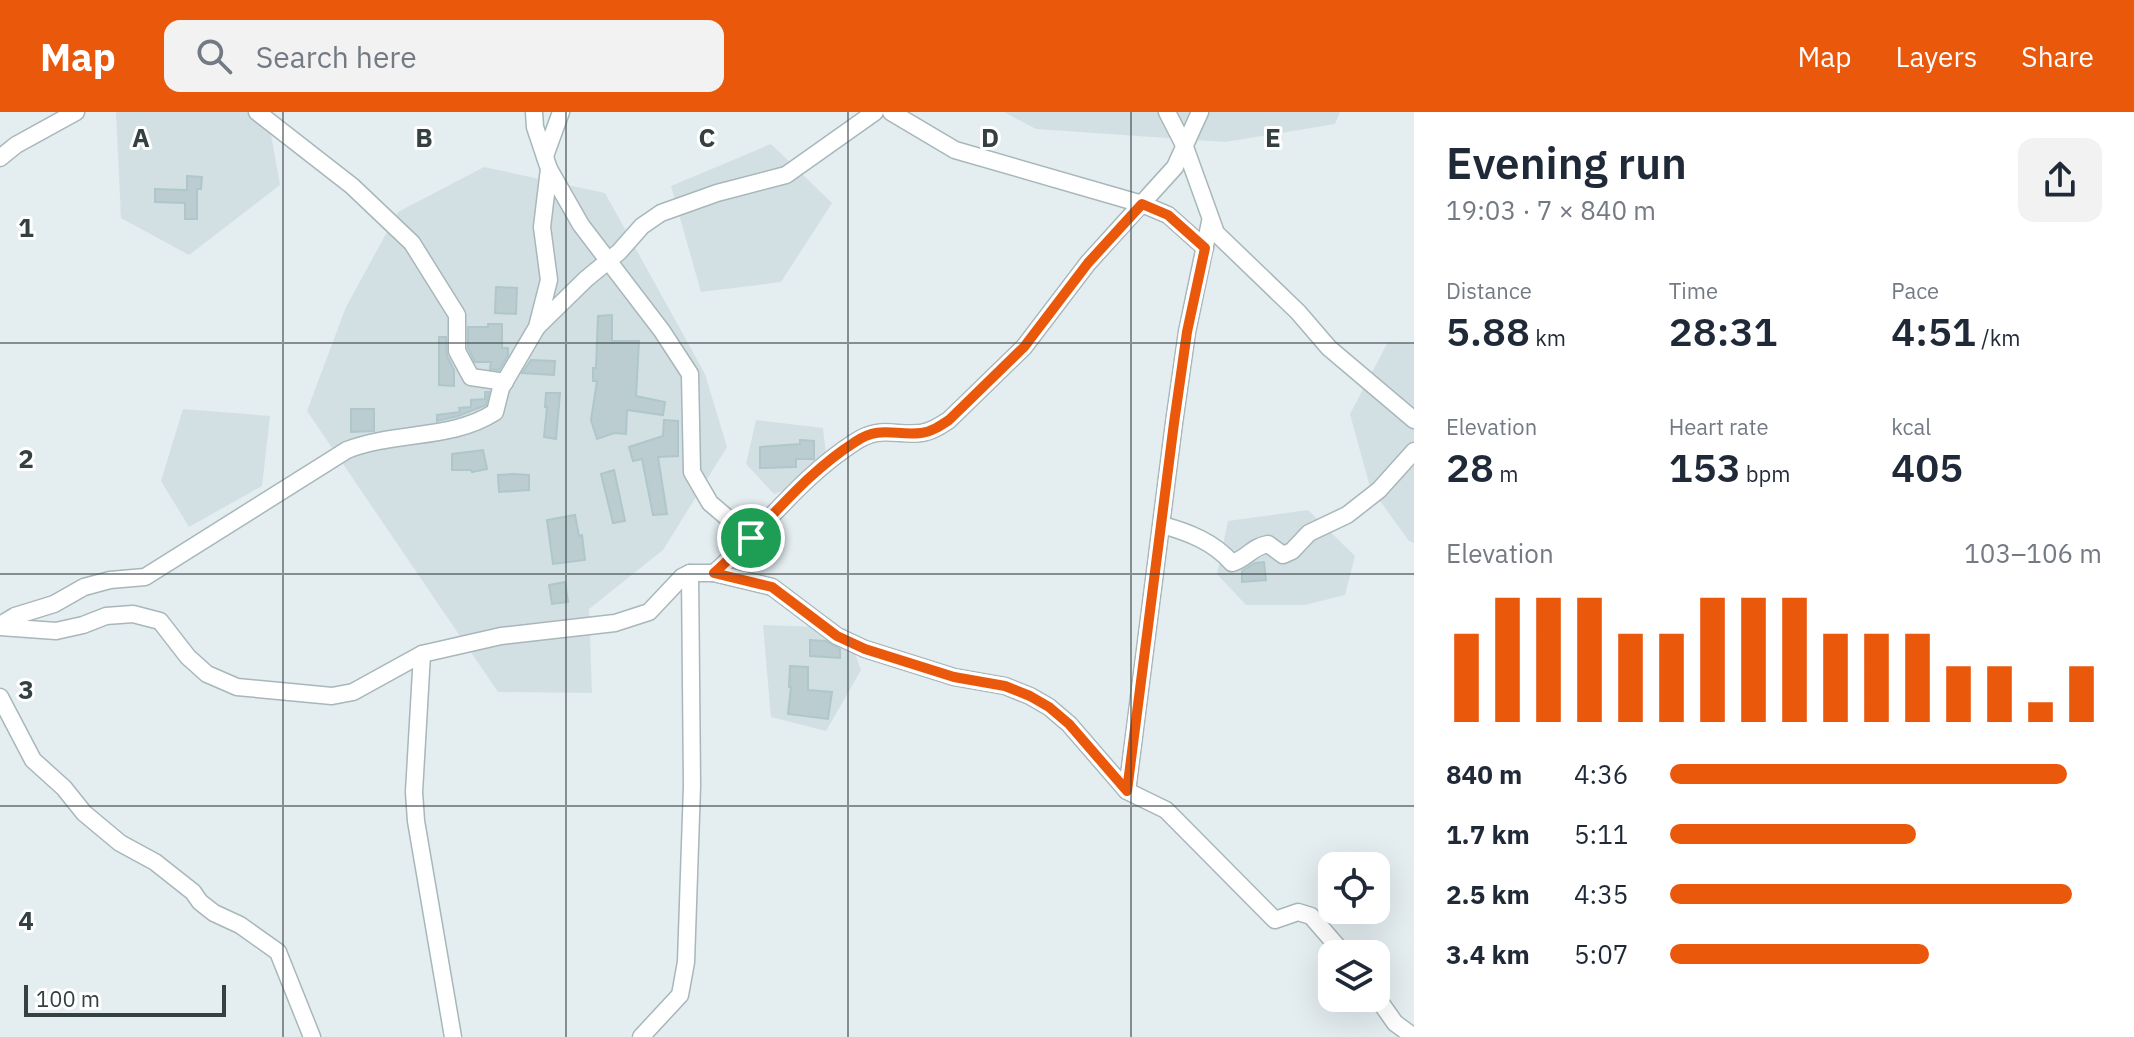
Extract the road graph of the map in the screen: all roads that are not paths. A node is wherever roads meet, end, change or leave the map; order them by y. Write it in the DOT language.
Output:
graph roads {
  1 [pos="76,112"];
  2 [pos="257,112"];
  3 [pos="534,112"];
  4 [pos="561,112"];
  5 [pos="875,112"];
  6 [pos="891,112"];
  7 [pos="1167,112"];
  8 [pos="1200,112"];
  9 [pos="1185,147"];
  10 [pos="0,158"];
  11 [pos="547,163"];
  12 [pos="1142,204"];
  13 [pos="1210,222"];
  14 [pos="1205,248"];
  15 [pos="608,261"];
  16 [pos="537,327"];
  17 [pos="505,382"];
  18 [pos="1414,420"];
  19 [pos="1414,451"];
  20 [pos="1162,525"];
  21 [pos="751,538"];
  22 [pos="690,573"];
  23 [pos="714,573"];
  24 [pos="0,626"];
  25 [pos="422,654"];
  26 [pos="0,697"];
  27 [pos="1127,791"];
  28 [pos="1332,940"];
  29 [pos="1387,1012"];
  30 [pos="312,1037"];
  31 [pos="453,1037"];
  32 [pos="641,1037"];
  33 [pos="1414,1037"];
  1 -- 10 [label="street"];
  2 -- 17 [label="street"];
  3 -- 11 [label="street"];
  4 -- 11 [label="street"];
  5 -- 15 [label="street"];
  6 -- 12 [label="street"];
  7 -- 9 [label="street"];
  8 -- 9 [label="street"];
  9 -- 12 [label="street"];
  9 -- 13 [label="street"];
  11 -- 15 [label="street"];
  11 -- 16 [label="street"];
  12 -- 14 [label="street"];
  12 -- 21 [label="street"];
  13 -- 14 [label="street"];
  13 -- 18 [label="street"];
  14 -- 20 [label="street"];
  15 -- 16 [label="street"];
  15 -- 21 [label="street"];
  16 -- 17 [label="street"];
  17 -- 24 [label="street"];
  19 -- 20 [label="street"];
  20 -- 27 [label="street"];
  21 -- 23 [label="street"];
  22 -- 23 [label="street"];
  22 -- 25 [label="street"];
  22 -- 32 [label="street"];
  23 -- 27 [label="street"];
  24 -- 25 [label="street"];
  25 -- 31 [label="street"];
  26 -- 30 [label="street"];
  27 -- 28 [label="street"];
  29 -- 33 [label="street"];
}
